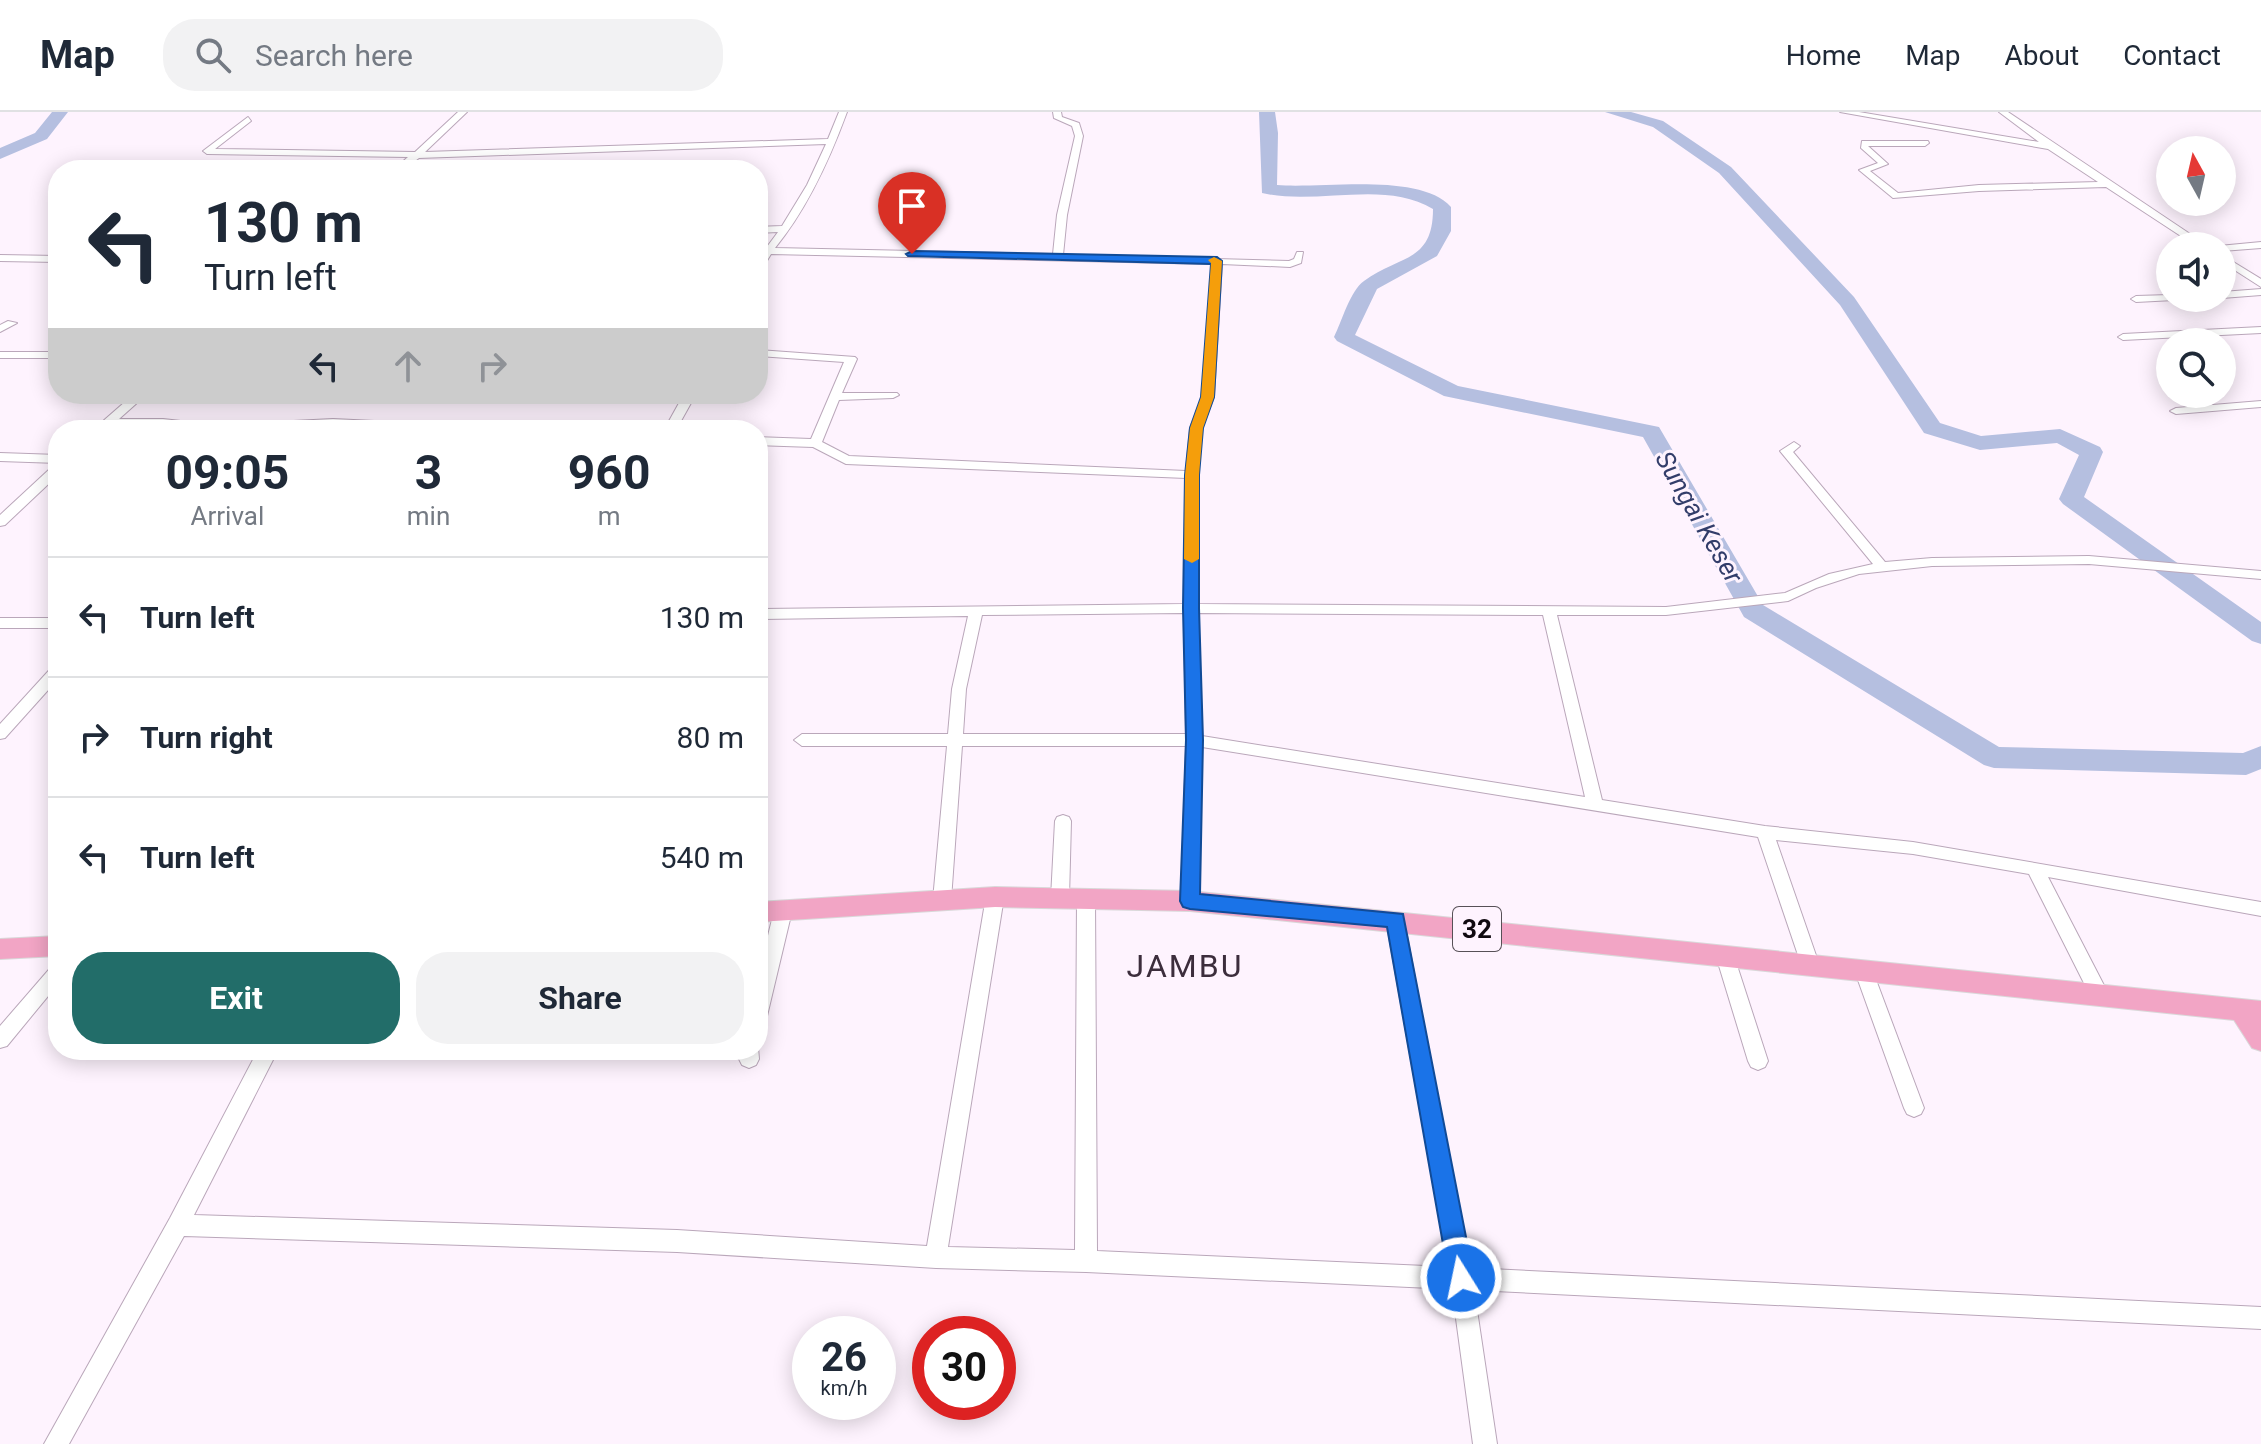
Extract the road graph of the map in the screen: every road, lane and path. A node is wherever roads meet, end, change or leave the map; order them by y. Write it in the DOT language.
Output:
graph roads {
  1 [pos="463,112"];
  2 [pos="843,112"];
  3 [pos="1057,112"];
  4 [pos="1844,112"];
  5 [pos="2003,112"];
  6 [pos="248,119"];
  7 [pos="832,141"];
  8 [pos="1925,143"];
  9 [pos="2050,146"];
  10 [pos="417,155"];
  11 [pos="410,160"];
  12 [pos="2108,184"];
  13 [pos="787,229"];
  14 [pos="768,230"];
  15 [pos="2182,232"];
  16 [pos="2261,245"];
  17 [pos="2236,247"];
  18 [pos="768,251"];
  19 [pos="1300,254"];
  20 [pos="1058,256"];
  21 [pos="0,258"];
  22 [pos="48,258"];
  23 [pos="13,259"];
  24 [pos="1217,261"];
  25 [pos="2236,267"];
  26 [pos="0,268"];
  27 [pos="2261,284"];
  28 [pos="2261,292"];
  29 [pos="2236,294"];
  30 [pos="2156,298"];
  31 [pos="2136,299"];
  32 [pos="12,323"];
  33 [pos="0,329"];
  34 [pos="2261,330"];
  35 [pos="2123,337"];
  36 [pos="768,354"];
  37 [pos="0,355"];
  38 [pos="48,355"];
  39 [pos="893,395"];
  40 [pos="838,397"];
  41 [pos="129,404"];
  42 [pos="2261,404"];
  43 [pos="2176,411"];
  44 [pos="111,420"];
  45 [pos="768,441"];
  46 [pos="815,443"];
  47 [pos="1794,446"];
  48 [pos="0,457"];
  49 [pos="48,459"];
  50 [pos="1192,475"];
  51 [pos="48,477"];
  52 [pos="0,522"];
  53 [pos="1881,565"];
  54 [pos="2261,575"];
  55 [pos="1191,608"];
  56 [pos="976,609"];
  57 [pos="1549,611"];
  58 [pos="768,614"];
  59 [pos="0,623"];
  60 [pos="48,623"];
  61 [pos="48,681"];
  62 [pos="0,734"];
  63 [pos="955,739"];
  64 [pos="802,740"];
  65 [pos="1194,740"];
  66 [pos="1595,803"];
  67 [pos="1063,821"];
  68 [pos="1765,832"];
  69 [pos="2035,868"];
  70 [pos="995,897"];
  71 [pos="1060,898"];
  72 [pos="1086,899"];
  73 [pos="942,900"];
  74 [pos="1190,901"];
  75 [pos="2261,909"];
  76 [pos="783,911"];
  77 [pos="768,912"];
  78 [pos="1395,920"];
  79 [pos="48,947"];
  80 [pos="0,949"];
  81 [pos="1725,956"];
  82 [pos="1810,964"];
  83 [pos="1863,969"];
  84 [pos="768,974"];
  85 [pos="48,983"];
  86 [pos="2100,995"];
  87 [pos="2252,1011"];
  88 [pos="0,1040"];
  89 [pos="2261,1040"];
  90 [pos="263,1060"];
  91 [pos="1758,1061"];
  92 [pos="1914,1108"];
  93 [pos="178,1225"];
  94 [pos="936,1257"];
  95 [pos="1086,1261"];
  96 [pos="1461,1278"];
  97 [pos="2261,1318"];
  98 [pos="56,1444"];
  99 [pos="1485,1444"];
  1 -- 10 [label="street"];
  2 -- 7 [label="street"];
  3 -- 20 [label="street"];
  4 -- 9 [label="street"];
  5 -- 9 [label="street"];
  6 -- 10 [label="street"];
  7 -- 10 [label="street"];
  7 -- 13 [label="street"];
  8 -- 12 [label="street"];
  9 -- 12 [label="street"];
  10 -- 11 [label="street"];
  12 -- 15 [label="street"];
  13 -- 14 [label="street"];
  13 -- 18 [label="street"];
  16 -- 17 [label="street"];
  18 -- 20 [label="street"];
  19 -- 24 [label="street"];
  20 -- 24 [label="street"];
  21 -- 23 [label="street"];
  22 -- 23 [label="street"];
  23 -- 26 [label="street"];
  24 -- 50 [label="street"];
  25 -- 27 [label="street"];
  28 -- 29 [label="street"];
  30 -- 31 [label="street"];
  32 -- 33 [label="street"];
  34 -- 35 [label="street"];
  36 -- 40 [label="street"];
  37 -- 38 [label="street"];
  39 -- 40 [label="street"];
  40 -- 46 [label="street"];
  41 -- 44 [label="street"];
  42 -- 43 [label="street"];
  45 -- 46 [label="street"];
  46 -- 50 [label="street"];
  47 -- 53 [label="street"];
  48 -- 49 [label="street"];
  50 -- 55 [label="street"];
  51 -- 52 [label="street"];
  53 -- 54 [label="street"];
  53 -- 57 [label="street"];
  55 -- 56 [label="street"];
  55 -- 57 [label="street"];
  55 -- 65 [label="street"];
  56 -- 58 [label="street"];
  56 -- 63 [label="street"];
  57 -- 66 [label="street"];
  59 -- 60 [label="street"];
  61 -- 62 [label="street"];
  63 -- 64 [label="street"];
  63 -- 65 [label="street"];
  63 -- 73 [label="street"];
  65 -- 66 [label="street"];
  65 -- 74 [label="street"];
  66 -- 68 [label="street"];
  67 -- 71 [label="street"];
  68 -- 69 [label="street"];
  68 -- 82 [label="street"];
  69 -- 75 [label="street"];
  69 -- 86 [label="street"];
  70 -- 71 [label="highway, 32"];
  70 -- 73 [label="highway, 32"];
  70 -- 94 [label="street"];
  71 -- 72 [label="highway, 32"];
  72 -- 74 [label="highway, 32"];
  72 -- 95 [label="street"];
  73 -- 76 [label="highway, 32"];
  74 -- 78 [label="highway, 32"];
  76 -- 77 [label="highway, 32"];
  76 -- 84 [label="street"];
  78 -- 81 [label="highway, 32"];
  78 -- 96 [label="street"];
  79 -- 80 [label="highway"];
  81 -- 82 [label="highway, 32"];
  81 -- 91 [label="street"];
  82 -- 83 [label="highway, 32"];
  83 -- 86 [label="highway, 32"];
  83 -- 92 [label="street"];
  85 -- 88 [label="street"];
  86 -- 87 [label="highway, 32"];
  87 -- 89 [label="highway"];
  90 -- 93 [label="street"];
  93 -- 94 [label="street"];
  93 -- 98 [label="street"];
  94 -- 95 [label="street"];
  95 -- 96 [label="street"];
  96 -- 97 [label="street"];
  96 -- 99 [label="street"];
}
